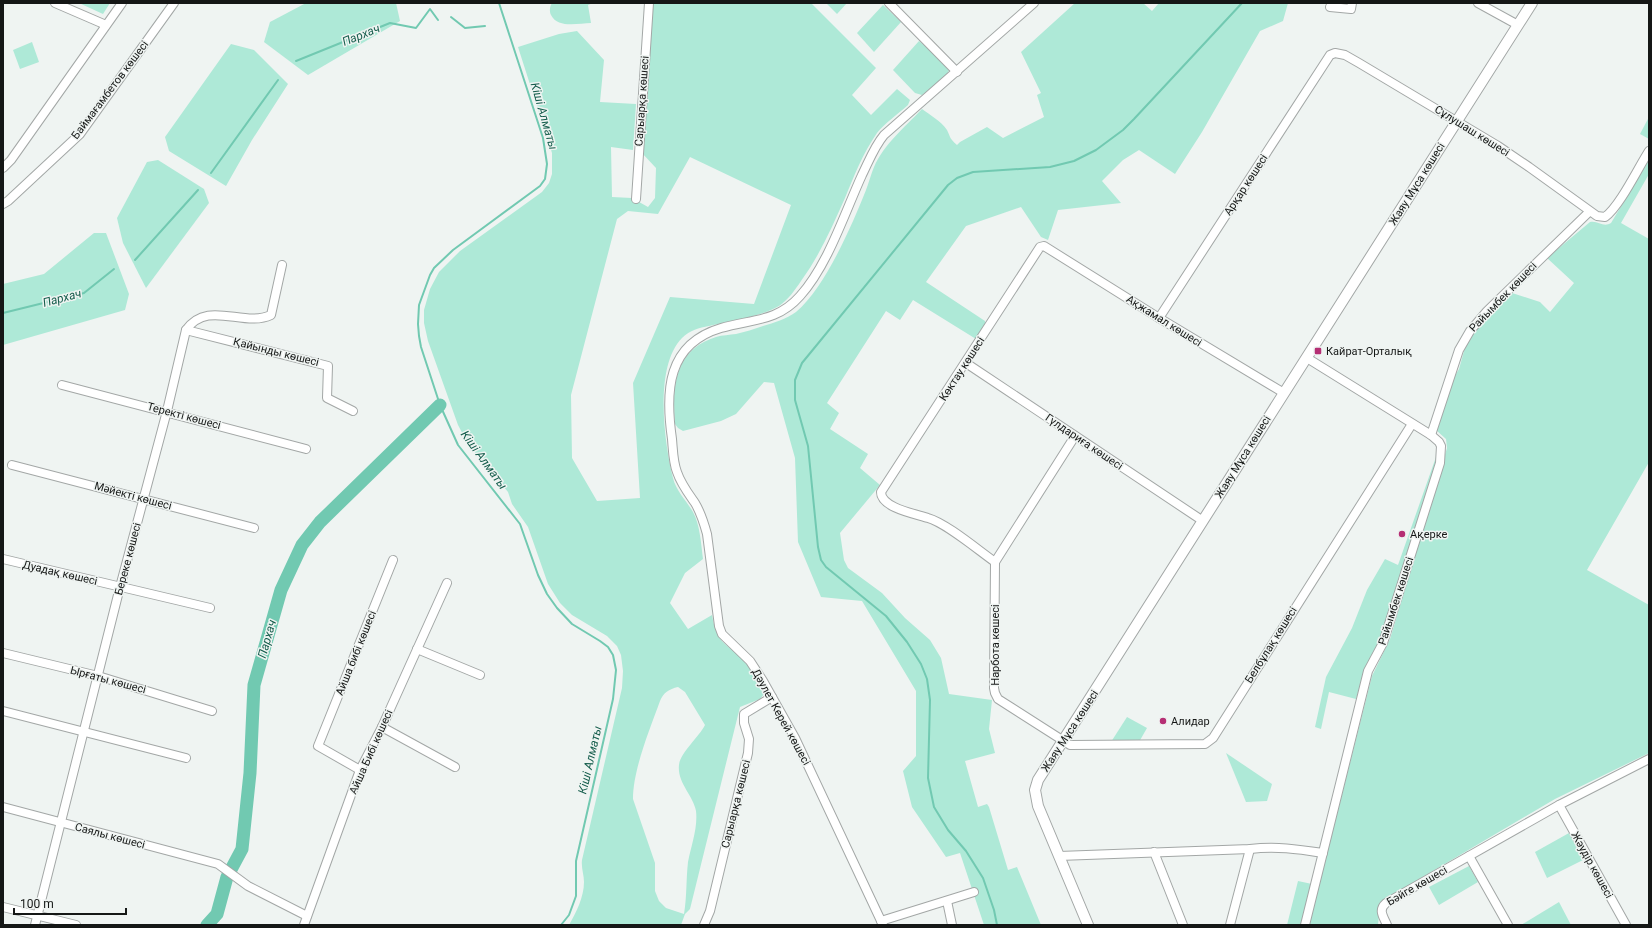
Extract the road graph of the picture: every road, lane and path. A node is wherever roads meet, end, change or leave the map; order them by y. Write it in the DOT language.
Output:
graph roads {
  1 [pos="55,3"];
  2 [pos="122,3"];
  3 [pos="174,3"];
  4 [pos="649,3"];
  5 [pos="889,3"];
  6 [pos="1034,3"];
  7 [pos="1352,3"];
  8 [pos="1478,3"];
  9 [pos="1532,3"];
  10 [pos="1330,7"];
  11 [pos="106,25"];
  12 [pos="1518,25"];
  13 [pos="1335,53"];
  14 [pos="957,72"];
  15 [pos="1457,121"];
  16 [pos="1649,151"];
  17 [pos="3,168"];
  18 [pos="636,199"];
  19 [pos="3,204"];
  20 [pos="1589,212"];
  21 [pos="1044,246"];
  22 [pos="282,265"];
  23 [pos="1159,318"];
  24 [pos="186,330"];
  25 [pos="1306,358"];
  26 [pos="966,362"];
  27 [pos="62,385"];
  28 [pos="1284,393"];
  29 [pos="167,411"];
  30 [pos="353,411"];
  31 [pos="1412,424"];
  32 [pos="1432,435"];
  33 [pos="1075,436"];
  34 [pos="306,448"];
  35 [pos="12,465"];
  36 [pos="144,499"];
  37 [pos="1203,521"];
  38 [pos="254,528"];
  39 [pos="3,559"];
  40 [pos="393,560"];
  41 [pos="996,562"];
  42 [pos="447,583"];
  43 [pos="120,587"];
  44 [pos="210,608"];
  45 [pos="417,649"];
  46 [pos="3,653"];
  47 [pos="480,675"];
  48 [pos="98,676"];
  49 [pos="772,697"];
  50 [pos="3,711"];
  51 [pos="212,711"];
  52 [pos="382,727"];
  53 [pos="85,732"];
  54 [pos="1063,741"];
  55 [pos="186,758"];
  56 [pos="1649,759"];
  57 [pos="455,767"];
  58 [pos="360,770"];
  59 [pos="1559,804"];
  60 [pos="3,807"];
  61 [pos="61,823"];
  62 [pos="1250,849"];
  63 [pos="1154,852"];
  64 [pos="1323,853"];
  65 [pos="1059,856"];
  66 [pos="1469,856"];
  67 [pos="974,892"];
  68 [pos="948,901"];
  69 [pos="3,907"];
  70 [pos="38,916"];
  71 [pos="307,916"];
  72 [pos="882,923"];
  73 [pos="35,925"];
  74 [pos="76,925"];
  75 [pos="304,925"];
  76 [pos="704,925"];
  77 [pos="952,925"];
  78 [pos="1088,925"];
  79 [pos="1183,925"];
  80 [pos="1230,925"];
  81 [pos="1305,925"];
  82 [pos="1387,925"];
  83 [pos="1508,925"];
  84 [pos="1626,925"];
  1 -- 11 [label="street"];
  2 -- 11 [label="street"];
  3 -- 19 [label="street, Баймағамбетов көшесі"];
  4 -- 18 [label="street, Сарыарқа көшесі"];
  5 -- 14 [label="street"];
  6 -- 14 [label="street, Дәулет Керей көшесі"];
  7 -- 10 [label="street"];
  8 -- 12 [label="street"];
  9 -- 12 [label="street, Жаяу Мұса көшесі"];
  11 -- 17 [label="street"];
  12 -- 15 [label="street, Жаяу Мұса көшесі"];
  13 -- 15 [label="street, Сұлушаш көшесі"];
  13 -- 23 [label="street, Арқар көшесі"];
  14 -- 49 [label="street, Дәулет Керей көшесі"];
  15 -- 20 [label="street, Сұлушаш көшесі"];
  15 -- 25 [label="street, Жаяу Мұса көшесі"];
  16 -- 20 [label="street, Сұлушаш көшесі"];
  20 -- 32 [label="street, Райымбек көшесі"];
  21 -- 23 [label="street, Ақжамал көшесі"];
  21 -- 26 [label="street, Көктау көшесі"];
  22 -- 24 [label="street"];
  23 -- 28 [label="street, Ақжамал көшесі"];
  24 -- 29 [label="street, Береке көшесі"];
  24 -- 30 [label="street, Қайынды көшесі"];
  25 -- 28 [label="street, Жаяу Мұса көшесі"];
  25 -- 31 [label="street"];
  26 -- 33 [label="street, Гүлдариға көшесі"];
  26 -- 41 [label="street, Көктау көшесі"];
  27 -- 29 [label="street, Теректі көшесі"];
  28 -- 37 [label="street, Жаяу Мұса көшесі"];
  29 -- 34 [label="street, Теректі көшесі"];
  29 -- 36 [label="street, Береке көшесі"];
  31 -- 32 [label="street"];
  31 -- 54 [label="street, Белбұлақ көшесі"];
  32 -- 64 [label="street, Райымбек көшесі"];
  33 -- 37 [label="street, Гүлдариға көшесі"];
  33 -- 41 [label="street"];
  35 -- 36 [label="street, Мәйекті көшесі"];
  36 -- 38 [label="street, Мәйекті көшесі"];
  36 -- 43 [label="street, Береке көшесі"];
  37 -- 54 [label="street, Жаяу Мұса көшесі"];
  39 -- 43 [label="street, Дуадақ көшесі"];
  40 -- 58 [label="street, Айша бибі көшесі"];
  41 -- 54 [label="street, Нарбота көшесі"];
  42 -- 45 [label="street, Айша Бибі көшесі"];
  43 -- 44 [label="street, Дуадақ көшесі"];
  43 -- 48 [label="street, Береке көшесі"];
  45 -- 47 [label="street"];
  45 -- 52 [label="street, Айша Бибі көшесі"];
  46 -- 48 [label="street, Ырғаты көшесі"];
  48 -- 51 [label="street, Ырғаты көшесі"];
  48 -- 53 [label="street, Береке көшесі"];
  49 -- 72 [label="street, Дәулет Керей көшесі"];
  49 -- 76 [label="street, Сарыарқа көшесі"];
  50 -- 53 [label="street"];
  52 -- 57 [label="street"];
  52 -- 58 [label="street, Айша Бибі көшесі"];
  53 -- 55 [label="street"];
  53 -- 61 [label="street, Береке көшесі"];
  54 -- 65 [label="street, Жаяу Мұса көшесі"];
  56 -- 59 [label="street"];
  58 -- 71 [label="street, Айша Бибі көшесі"];
  59 -- 66 [label="street"];
  59 -- 84 [label="street, Жәудір көшесі"];
  60 -- 61 [label="street, Саялы көшесі"];
  61 -- 70 [label="street, Береке көшесі"];
  61 -- 71 [label="street, Саялы көшесі"];
  62 -- 63 [label="street"];
  62 -- 64 [label="street"];
  62 -- 80 [label="street"];
  63 -- 65 [label="street"];
  63 -- 79 [label="street"];
  64 -- 81 [label="street, Райымбек көшесі"];
  65 -- 78 [label="street, Жаяу Мұса көшесі"];
  66 -- 82 [label="street, Бәйге көшесі"];
  66 -- 83 [label="street"];
  67 -- 68 [label="street"];
  68 -- 72 [label="street"];
  68 -- 77 [label="street"];
  69 -- 70 [label="street"];
  70 -- 73 [label="street, Береке көшесі"];
  70 -- 74 [label="street"];
  71 -- 75 [label="street, Айша Бибі көшесі"];
}
